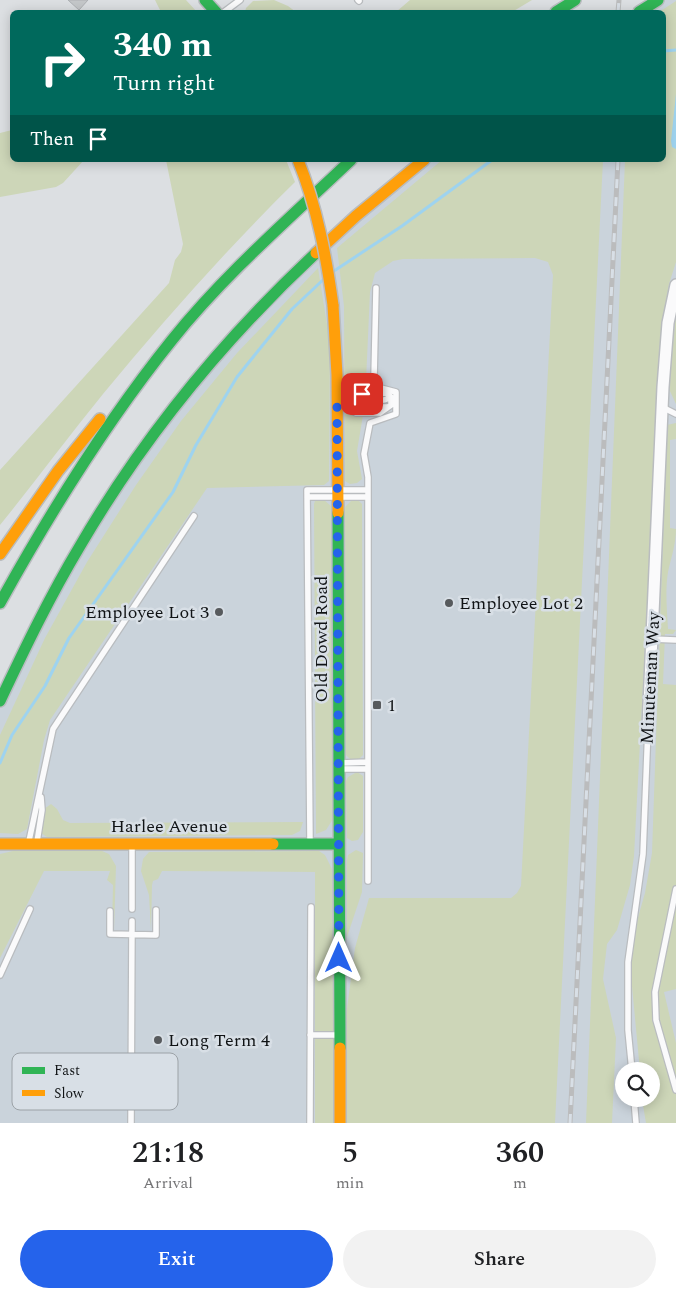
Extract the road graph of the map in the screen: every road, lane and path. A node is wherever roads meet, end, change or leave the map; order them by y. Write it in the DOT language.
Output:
graph roads {
  1 [pos="205,0"];
  2 [pos="240,0"];
  3 [pos="567,0"];
  4 [pos="575,0"];
  5 [pos="658,0"];
  6 [pos="214,10"];
  7 [pos="227,10"];
  8 [pos="553,10"];
  9 [pos="559,10"];
  10 [pos="643,10"];
  11 [pos="299,162"];
  12 [pos="349,162"];
  13 [pos="422,162"];
  14 [pos="676,285"];
  15 [pos="376,288"];
  16 [pos="172,340"];
  17 [pos="391,403"];
  18 [pos="341,405"];
  19 [pos="662,407"];
  20 [pos="676,414"];
  21 [pos="368,490"];
  22 [pos="338,493"];
  23 [pos="307,497"];
  24 [pos="368,497"];
  25 [pos="194,516"];
  26 [pos="0,554"];
  27 [pos="0,603"];
  28 [pos="652,640"];
  29 [pos="676,640"];
  30 [pos="0,701"];
  31 [pos="648,727"];
  32 [pos="339,766"];
  33 [pos="368,766"];
  34 [pos="132,843"];
  35 [pos="310,843"];
  36 [pos="0,844"];
  37 [pos="33,844"];
  38 [pos="339,844"];
  39 [pos="368,881"];
  40 [pos="676,889"];
  41 [pos="310,907"];
  42 [pos="30,909"];
  43 [pos="132,909"];
  44 [pos="156,910"];
  45 [pos="110,911"];
  46 [pos="132,921"];
  47 [pos="132,935"];
  48 [pos="0,975"];
  49 [pos="310,1035"];
  50 [pos="340,1035"];
  51 [pos="131,1053"];
  52 [pos="631,1062"];
  53 [pos="676,1090"];
  54 [pos="635,1107"];
  55 [pos="131,1110"];
  56 [pos="131,1123"];
  57 [pos="310,1123"];
  58 [pos="340,1123"];
  59 [pos="636,1123"];
  1 -- 6 [label="main road"];
  2 -- 7 [label="lane"];
  3 -- 8 [label="main road"];
  4 -- 9 [label="main road"];
  5 -- 10 [label="main road"];
  11 -- 18 [label="main road, Old Dowd Road, bridge"];
  12 -- 16 [label="main road"];
  13 -- 30 [label="main road"];
  14 -- 19 [label="street, Minuteman Way"];
  15 -- 17 [label="lane"];
  16 -- 26 [label="main road"];
  16 -- 27 [label="main road"];
  17 -- 18 [label="lane"];
  17 -- 18 [label="lane"];
  17 -- 21 [label="lane"];
  18 -- 22 [label="main road, Old Dowd Road"];
  19 -- 20 [label="lane"];
  19 -- 28 [label="street, Minuteman Way"];
  21 -- 22 [label="lane"];
  21 -- 24 [label="lane"];
  22 -- 23 [label="lane"];
  22 -- 23 [label="lane"];
  22 -- 24 [label="lane"];
  22 -- 32 [label="main road, Old Dowd Road"];
  23 -- 35 [label="lane"];
  24 -- 33 [label="lane"];
  25 -- 37 [label="lane"];
  28 -- 29 [label="lane"];
  28 -- 31 [label="street, Minuteman Way"];
  31 -- 52 [label="lane, Minuteman Way"];
  32 -- 33 [label="lane"];
  32 -- 38 [label="main road, Old Dowd Road"];
  33 -- 39 [label="lane"];
  34 -- 35 [label="main road, Harlee Avenue"];
  34 -- 37 [label="main road, Harlee Avenue"];
  34 -- 43 [label="lane"];
  35 -- 38 [label="main road, Harlee Avenue"];
  36 -- 37 [label="main road, Harlee Avenue"];
  38 -- 50 [label="main road, Old Dowd Road"];
  40 -- 53 [label="lane"];
  41 -- 49 [label="lane"];
  42 -- 48 [label="lane"];
  44 -- 47 [label="lane"];
  45 -- 47 [label="lane"];
  46 -- 47 [label="lane"];
  47 -- 51 [label="lane"];
  49 -- 50 [label="lane"];
  49 -- 57 [label="lane"];
  50 -- 58 [label="main road, Old Dowd Road"];
  54 -- 59 [label="lane"];
  55 -- 56 [label="lane"];
}
